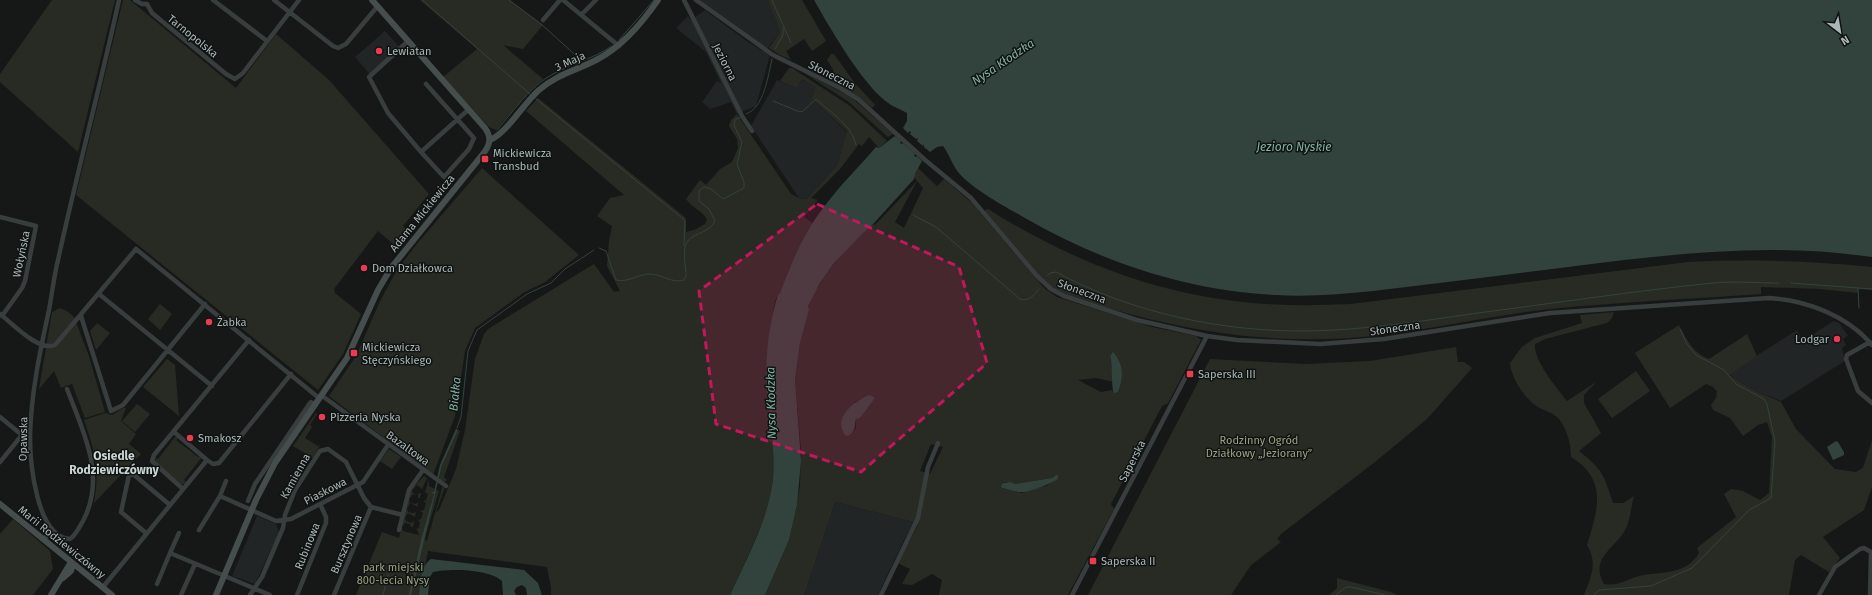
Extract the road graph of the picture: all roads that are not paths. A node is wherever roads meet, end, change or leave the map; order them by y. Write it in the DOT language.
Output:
graph roads {
  1 [pos="120,0"];
  2 [pos="135,0"];
  3 [pos="214,0"];
  4 [pos="274,0"];
  5 [pos="299,0"];
  6 [pos="372,0"];
  7 [pos="560,0"];
  8 [pos="563,0"];
  9 [pos="596,0"];
  10 [pos="658,0"];
  11 [pos="684,0"];
  12 [pos="696,0"];
  13 [pos="146,2"];
  14 [pos="377,7"];
  15 [pos="290,12"];
  16 [pos="581,15"];
  17 [pos="543,20"];
  18 [pos="267,41"];
  19 [pos="408,41"];
  20 [pos="619,46"];
  21 [pos="426,84"];
  22 [pos="468,110"];
  23 [pos="458,119"];
  24 [pos="752,131"];
  25 [pos="490,140"];
  26 [pos="421,152"];
  27 [pos="0,217"];
  28 [pos="100,294"];
  29 [pos="205,304"];
  30 [pos="1,315"];
  31 [pos="81,316"];
  32 [pos="1207,336"];
  33 [pos="249,340"];
  34 [pos="1871,343"];
  35 [pos="41,346"];
  36 [pos="168,350"];
  37 [pos="291,374"];
  38 [pos="212,386"];
  39 [pos="67,389"];
  40 [pos="320,397"];
  41 [pos="1872,403"];
  42 [pos="315,405"];
  43 [pos="0,417"];
  44 [pos="174,432"];
  45 [pos="22,435"];
  46 [pos="30,436"];
  47 [pos="938,443"];
  48 [pos="388,445"];
  49 [pos="207,460"];
  50 [pos="0,462"];
  51 [pos="422,470"];
  52 [pos="226,481"];
  53 [pos="255,484"];
  54 [pos="358,485"];
  55 [pos="446,486"];
  56 [pos="262,487"];
  57 [pos="183,489"];
  58 [pos="220,496"];
  59 [pos="248,501"];
  60 [pos="0,504"];
  61 [pos="320,504"];
  62 [pos="170,505"];
  63 [pos="371,507"];
  64 [pos="252,510"];
  65 [pos="403,515"];
  66 [pos="284,521"];
  67 [pos="52,529"];
  68 [pos="199,530"];
  69 [pos="399,530"];
  70 [pos="146,533"];
  71 [pos="179,533"];
  72 [pos="44,539"];
  73 [pos="170,553"];
  74 [pos="72,563"];
  75 [pos="195,564"];
  76 [pos="71,571"];
  77 [pos="83,572"];
  78 [pos="224,576"];
  79 [pos="62,579"];
  80 [pos="157,584"];
  81 [pos="103,587"];
  82 [pos="254,588"];
  83 [pos="51,595"];
  84 [pos="112,595"];
  85 [pos="181,595"];
  86 [pos="216,595"];
  87 [pos="250,595"];
  88 [pos="270,595"];
  89 [pos="297,595"];
  90 [pos="334,595"];
  91 [pos="881,595"];
  92 [pos="1072,595"];
  93 [pos="1820,595"];
  94 [pos="1870,595"];
  1 -- 35 [label="street, Opawska"];
  2 -- 13 [label="street, Tarnopolska"];
  3 -- 18 [label="street"];
  4 -- 15 [label="street"];
  5 -- 15 [label="street"];
  6 -- 14 [label="street"];
  7 -- 17 [label="street"];
  8 -- 16 [label="street"];
  9 -- 16 [label="street"];
  10 -- 20 [label="street, 3 Maja"];
  11 -- 24 [label="street, Jeziorna"];
  12 -- 32 [label="street, Słoneczna"];
  13 -- 18 [label="street, Tarnopolska"];
  14 -- 15 [label="street"];
  14 -- 19 [label="street"];
  15 -- 18 [label="street"];
  16 -- 20 [label="street"];
  19 -- 22 [label="street"];
  19 -- 26 [label="street"];
  20 -- 25 [label="street, 3 Maja"];
  21 -- 23 [label="street"];
  22 -- 23 [label="street"];
  22 -- 25 [label="street"];
  23 -- 26 [label="street"];
  23 -- 26 [label="street"];
  25 -- 40 [label="street, Adama Mickiewicza"];
  27 -- 30 [label="street, Wołyńska"];
  28 -- 29 [label="street, Bazaltowa"];
  28 -- 31 [label="street"];
  28 -- 36 [label="street"];
  29 -- 33 [label="street, Bazaltowa"];
  29 -- 36 [label="street"];
  30 -- 35 [label="street"];
  31 -- 35 [label="street"];
  31 -- 36 [label="street"];
  32 -- 34 [label="street, Słoneczna"];
  32 -- 92 [label="street, Saperska"];
  33 -- 37 [label="street, Bazaltowa"];
  33 -- 38 [label="street"];
  34 -- 41 [label="street"];
  35 -- 46 [label="street, Opawska"];
  36 -- 38 [label="street"];
  37 -- 40 [label="street, Bazaltowa"];
  37 -- 49 [label="street"];
  38 -- 44 [label="street"];
  39 -- 67 [label="street, Opawska"];
  40 -- 42 [label="street, Adama Mickiewicza"];
  40 -- 48 [label="street, Bazaltowa"];
  42 -- 53 [label="street, Adama Mickiewicza"];
  42 -- 56 [label="street, Adama Mickiewicza"];
  43 -- 45 [label="street"];
  44 -- 49 [label="street"];
  44 -- 57 [label="street"];
  45 -- 46 [label="street"];
  45 -- 50 [label="street"];
  46 -- 67 [label="street, Opawska"];
  47 -- 91 [label="street"];
  48 -- 51 [label="street, Bazaltowa"];
  48 -- 54 [label="street, Piaskowa"];
  49 -- 57 [label="street"];
  51 -- 55 [label="street, Bazaltowa"];
  51 -- 65 [label="street"];
  52 -- 58 [label="street"];
  53 -- 56 [label="street"];
  53 -- 59 [label="street, Adama Mickiewicza"];
  54 -- 61 [label="street, Piaskowa"];
  54 -- 63 [label="street, Kamienna"];
  54 -- 66 [label="street, Kamienna"];
  56 -- 64 [label="street, Adama Mickiewicza"];
  57 -- 62 [label="street"];
  58 -- 64 [label="street"];
  58 -- 68 [label="street"];
  60 -- 72 [label="street, Marii Rodziewiczówny"];
  61 -- 66 [label="street, Piaskowa"];
  61 -- 89 [label="street, Rubinowa"];
  62 -- 70 [label="street"];
  62 -- 70 [label="street"];
  63 -- 65 [label="street, Bursztynowa"];
  63 -- 90 [label="street, Bursztynowa"];
  64 -- 66 [label="street"];
  64 -- 78 [label="street, Adama Mickiewicza"];
  65 -- 69 [label="street"];
  66 -- 82 [label="street, Kamienna"];
  67 -- 72 [label="street"];
  70 -- 81 [label="street"];
  71 -- 73 [label="street"];
  72 -- 74 [label="street, Marii Rodziewiczówny"];
  73 -- 75 [label="street"];
  73 -- 80 [label="street"];
  74 -- 76 [label="street"];
  74 -- 77 [label="street, Marii Rodziewiczówny"];
  74 -- 79 [label="street"];
  75 -- 78 [label="street"];
  75 -- 85 [label="street"];
  76 -- 77 [label="street"];
  76 -- 79 [label="street"];
  77 -- 81 [label="street, Marii Rodziewiczówny"];
  78 -- 82 [label="street"];
  78 -- 86 [label="street, Adama Mickiewicza"];
  79 -- 83 [label="street"];
  81 -- 84 [label="street, Marii Rodziewiczówny"];
  82 -- 87 [label="street, Kamienna"];
  82 -- 88 [label="street"];
  93 -- 94 [label="street"];
}
